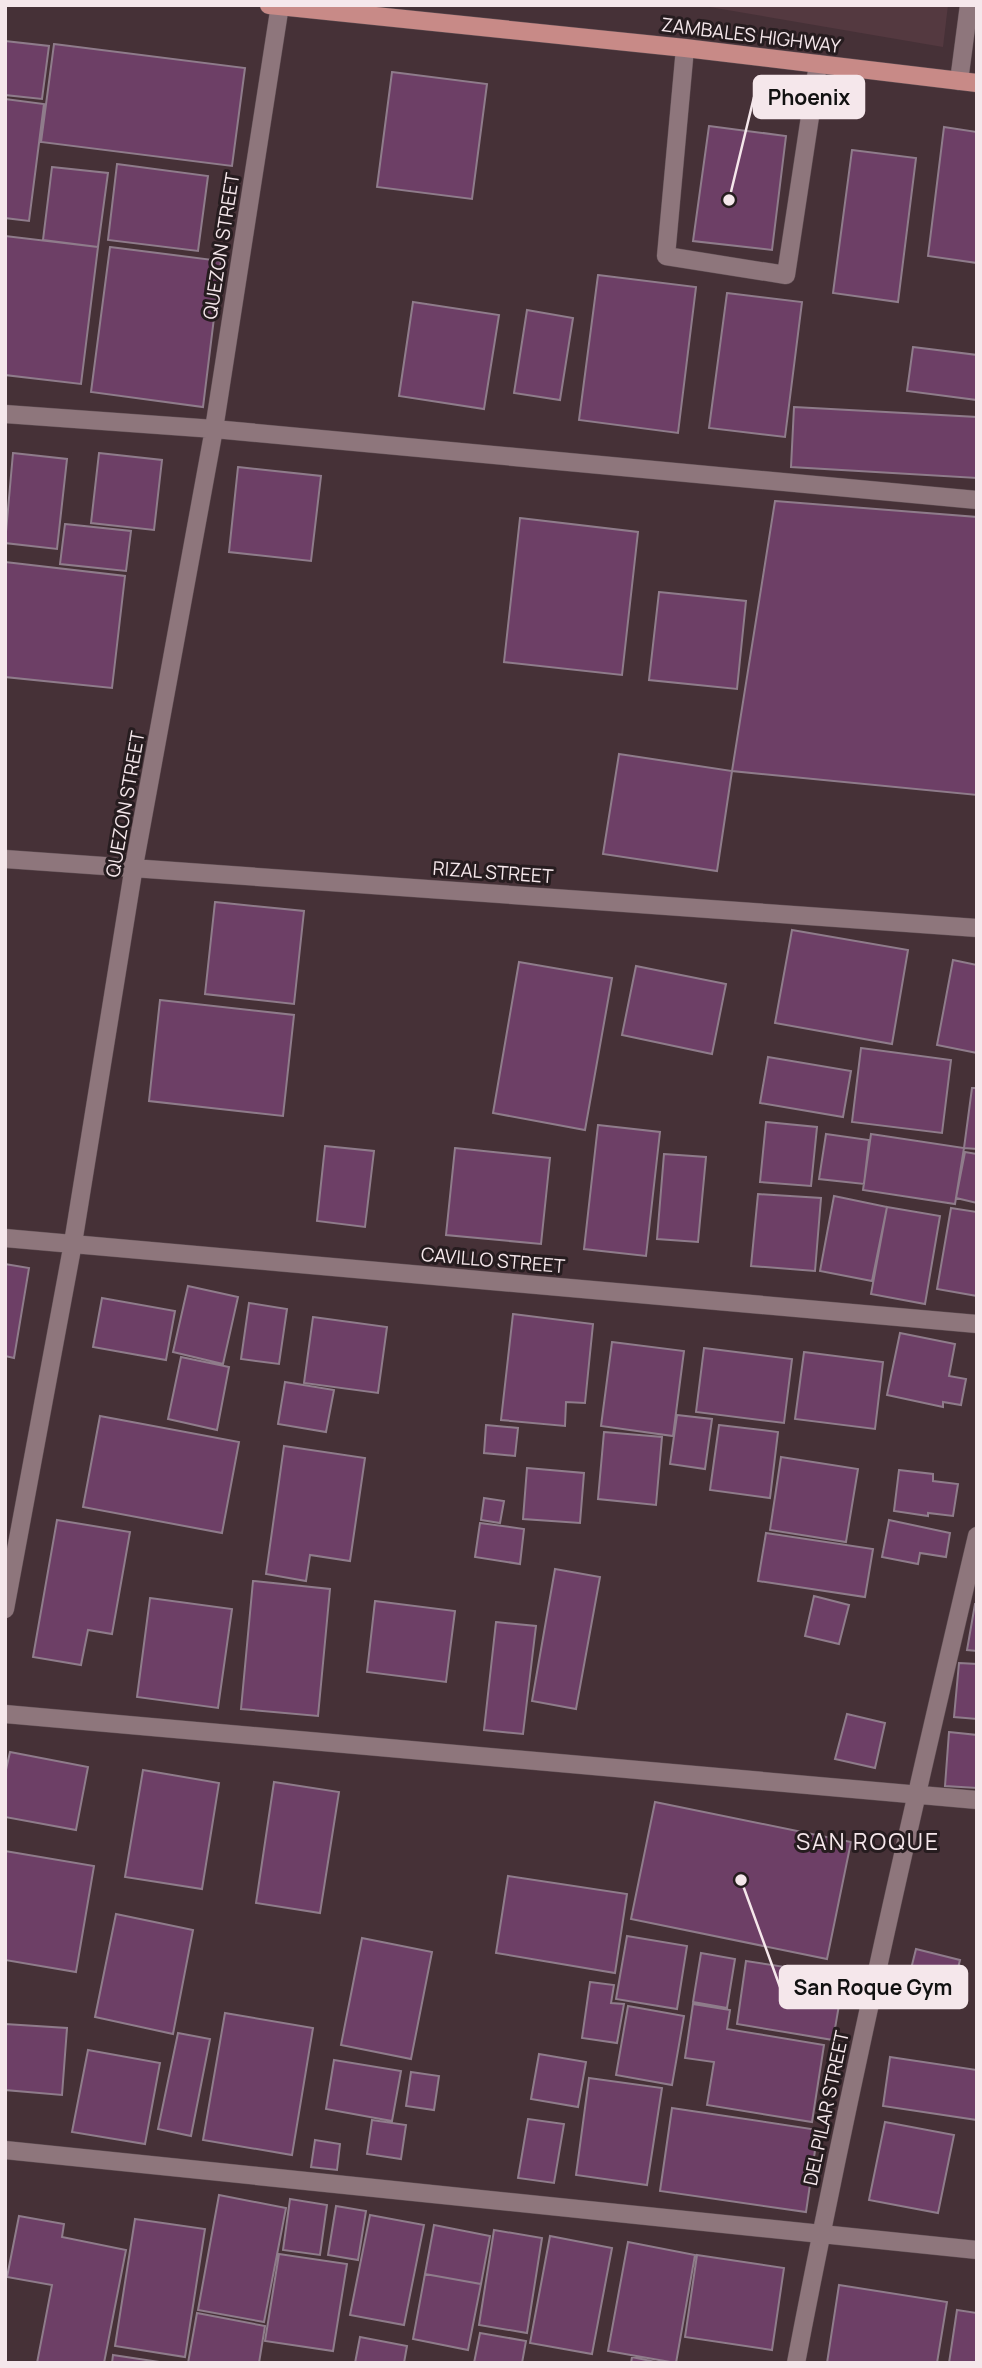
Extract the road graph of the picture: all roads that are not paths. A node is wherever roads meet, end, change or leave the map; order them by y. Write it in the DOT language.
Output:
graph roads {
  1 [pos="969,5"];
  2 [pos="276,6"];
  3 [pos="685,48"];
  4 [pos="818,64"];
  5 [pos="968,82"];
  6 [pos="5,414"];
  7 [pos="214,429"];
  8 [pos="977,500"];
  9 [pos="5,859"];
  10 [pos="134,866"];
  11 [pos="977,928"];
  12 [pos="5,1238"];
  13 [pos="73,1243"];
  14 [pos="977,1324"];
  15 [pos="977,1536"];
  16 [pos="5,1609"];
  17 [pos="5,1714"];
  18 [pos="916,1793"];
  19 [pos="977,1800"];
  20 [pos="5,2150"];
  21 [pos="821,2232"];
  22 [pos="977,2250"];
  23 [pos="796,2363"];
  1 -- 5 [label="street"];
  2 -- 3 [label="main road, ZAMBALES HIGHWAY"];
  2 -- 7 [label="street, QUEZON STREET"];
  3 -- 4 [label="main road, ZAMBALES HIGHWAY"];
  3 -- 4 [label="street"];
  4 -- 5 [label="main road, ZAMBALES HIGHWAY"];
  6 -- 7 [label="street"];
  7 -- 8 [label="street"];
  7 -- 10 [label="street, QUEZON STREET"];
  9 -- 10 [label="street, RIZAL STREET"];
  10 -- 11 [label="street, RIZAL STREET"];
  10 -- 13 [label="street, QUEZON STREET"];
  12 -- 13 [label="street, CAVILLO STREET"];
  13 -- 14 [label="street, CAVILLO STREET"];
  13 -- 16 [label="street, QUEZON STREET"];
  15 -- 18 [label="street, DEL PILAR STREET"];
  17 -- 18 [label="street"];
  18 -- 19 [label="street"];
  18 -- 21 [label="street, DEL PILAR STREET"];
  20 -- 21 [label="street"];
  21 -- 22 [label="street"];
  21 -- 23 [label="street, DEL PILAR STREET"];
}
